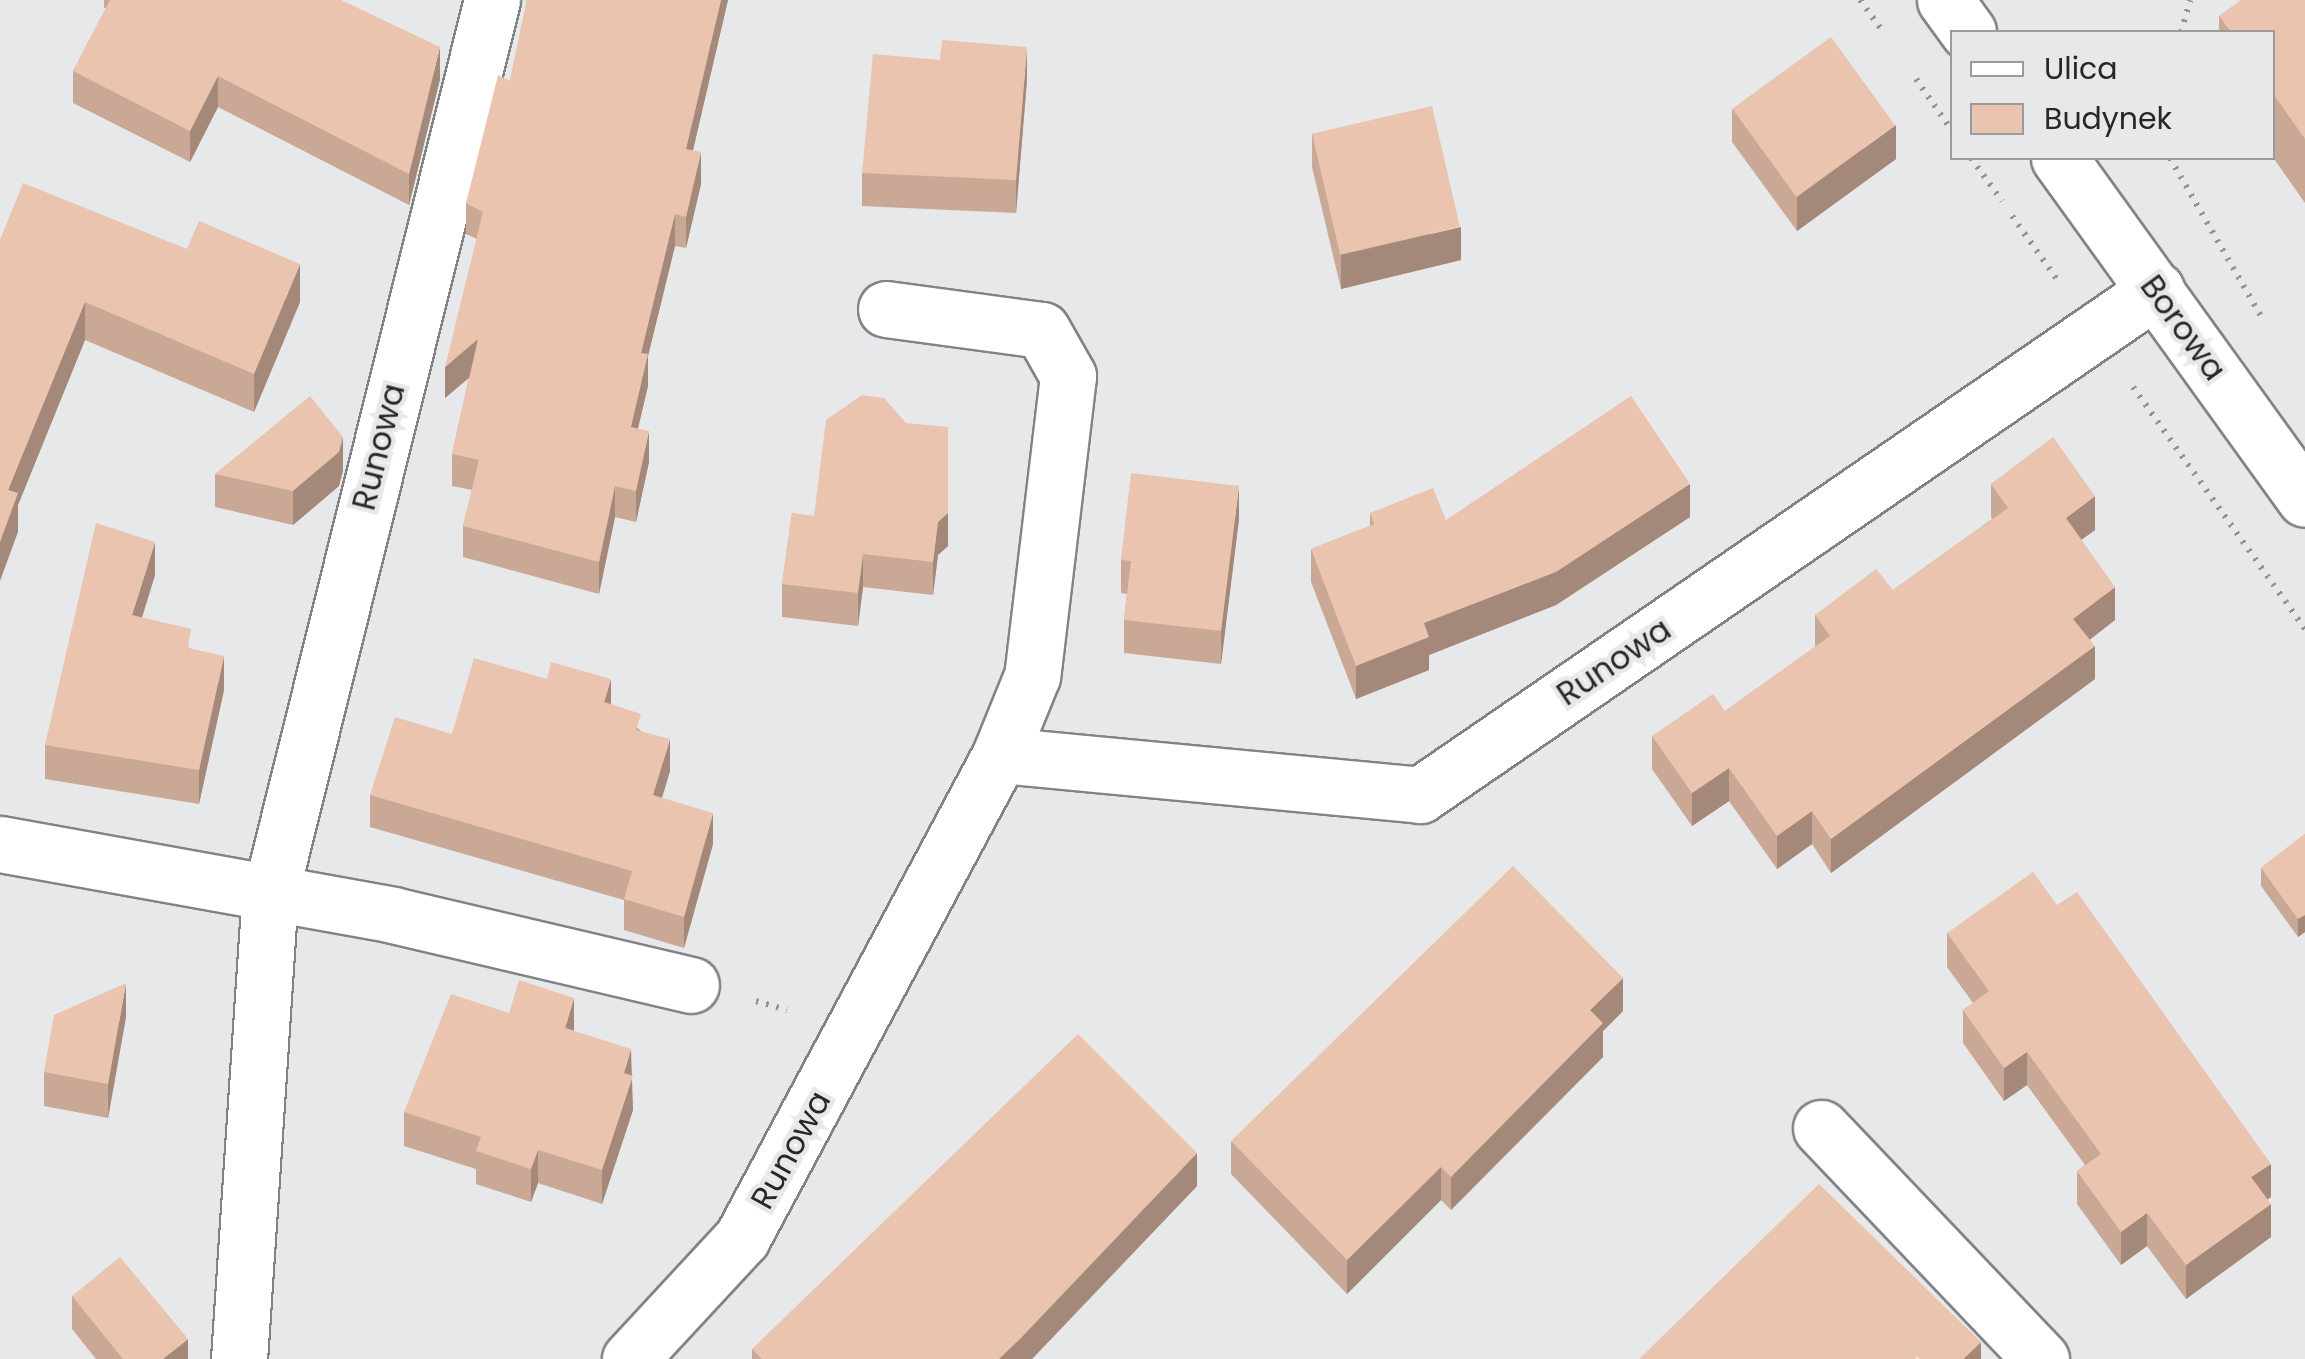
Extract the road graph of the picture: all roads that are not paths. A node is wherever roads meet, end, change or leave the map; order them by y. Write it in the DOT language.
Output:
graph roads {
  1 [pos="492,0"];
  2 [pos="1945,0"];
  3 [pos="1967,30"];
  4 [pos="2060,160"];
  5 [pos="2156,290"];
  6 [pos="886,310"];
  7 [pos="2305,499"];
  8 [pos="1000,755"];
  9 [pos="0,844"];
  10 [pos="270,895"];
  11 [pos="692,984"];
  12 [pos="1821,1128"];
  13 [pos="239,1359"];
  14 [pos="630,1359"];
  15 [pos="2040,1359"];
  1 -- 10 [label="street, Runowa"];
  2 -- 3 [label="street"];
  4 -- 5 [label="street, Borowa"];
  5 -- 7 [label="street, Borowa"];
  5 -- 8 [label="street, Runowa"];
  6 -- 8 [label="street, Runowa"];
  8 -- 14 [label="street, Runowa"];
  9 -- 10 [label="street"];
  10 -- 11 [label="street"];
  10 -- 13 [label="street, Runowa"];
  12 -- 15 [label="street"];
}
